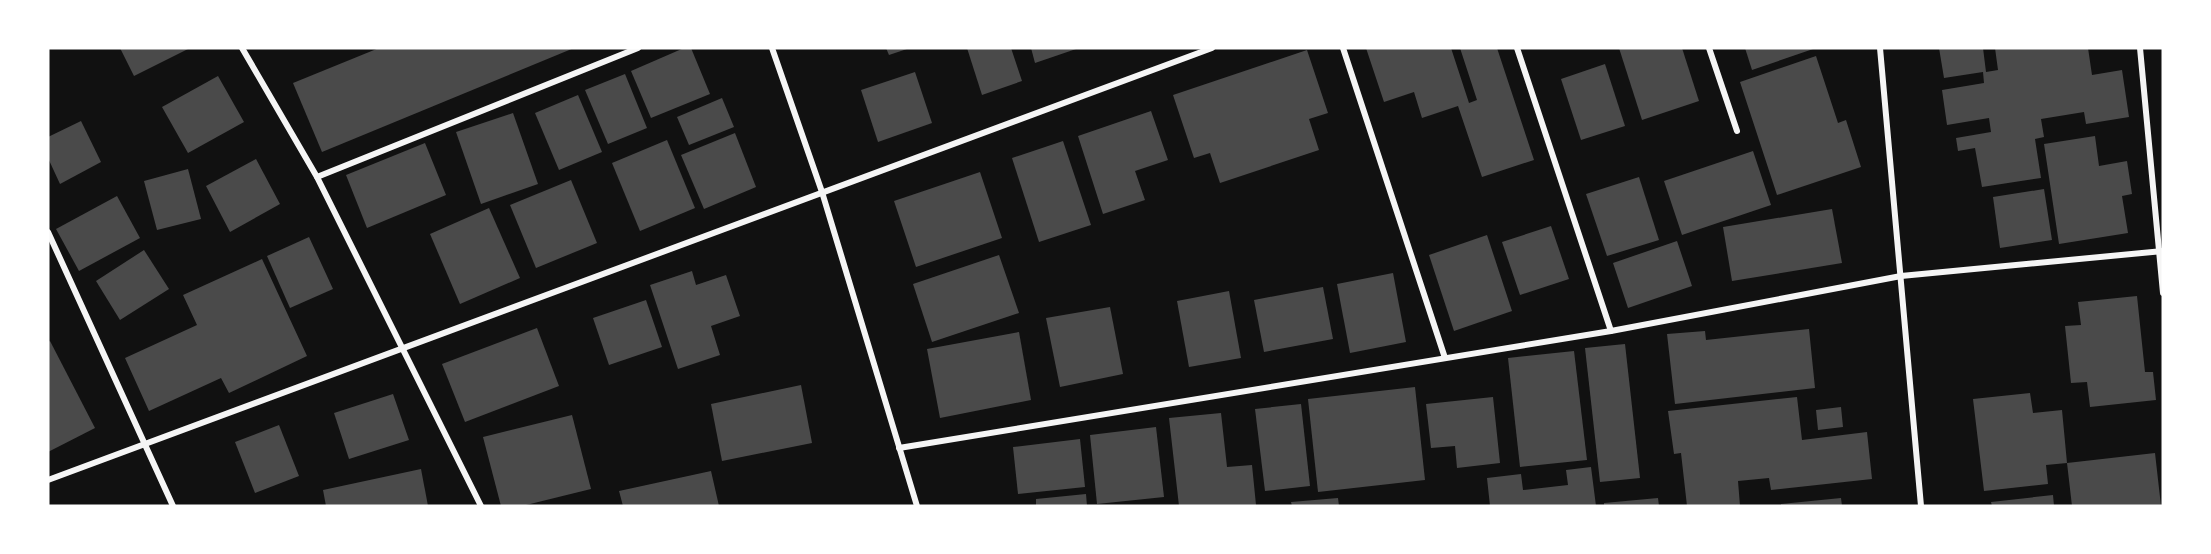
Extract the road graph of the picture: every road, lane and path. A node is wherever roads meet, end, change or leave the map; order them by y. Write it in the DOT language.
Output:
graph roads {
  1 [pos="242,48"];
  2 [pos="638,48"];
  3 [pos="772,48"];
  4 [pos="1212,48"];
  5 [pos="1343,48"];
  6 [pos="1517,48"];
  7 [pos="1709,48"];
  8 [pos="1880,48"];
  9 [pos="2140,48"];
  10 [pos="1737,131"];
  11 [pos="317,177"];
  12 [pos="822,192"];
  13 [pos="48,232"];
  14 [pos="2161,251"];
  15 [pos="1901,276"];
  16 [pos="2163,293"];
  17 [pos="1611,331"];
  18 [pos="402,348"];
  19 [pos="1445,358"];
  20 [pos="145,444"];
  21 [pos="899,448"];
  22 [pos="48,480"];
  23 [pos="173,506"];
  24 [pos="482,506"];
  25 [pos="917,506"];
  26 [pos="1921,506"];
  1 -- 11 [label="street"];
  2 -- 11 [label="street"];
  3 -- 12 [label="street"];
  4 -- 12 [label="street"];
  5 -- 19 [label="street"];
  6 -- 17 [label="street"];
  7 -- 10 [label="street"];
  8 -- 15 [label="street"];
  9 -- 14 [label="street"];
  11 -- 18 [label="street"];
  12 -- 18 [label="street"];
  12 -- 21 [label="street"];
  13 -- 20 [label="street"];
  14 -- 15 [label="street"];
  14 -- 16 [label="street"];
  15 -- 17 [label="street"];
  15 -- 26 [label="street"];
  17 -- 19 [label="street"];
  18 -- 20 [label="street"];
  18 -- 24 [label="street"];
  19 -- 21 [label="street"];
  20 -- 22 [label="street"];
  20 -- 23 [label="street"];
  21 -- 25 [label="street"];
}
